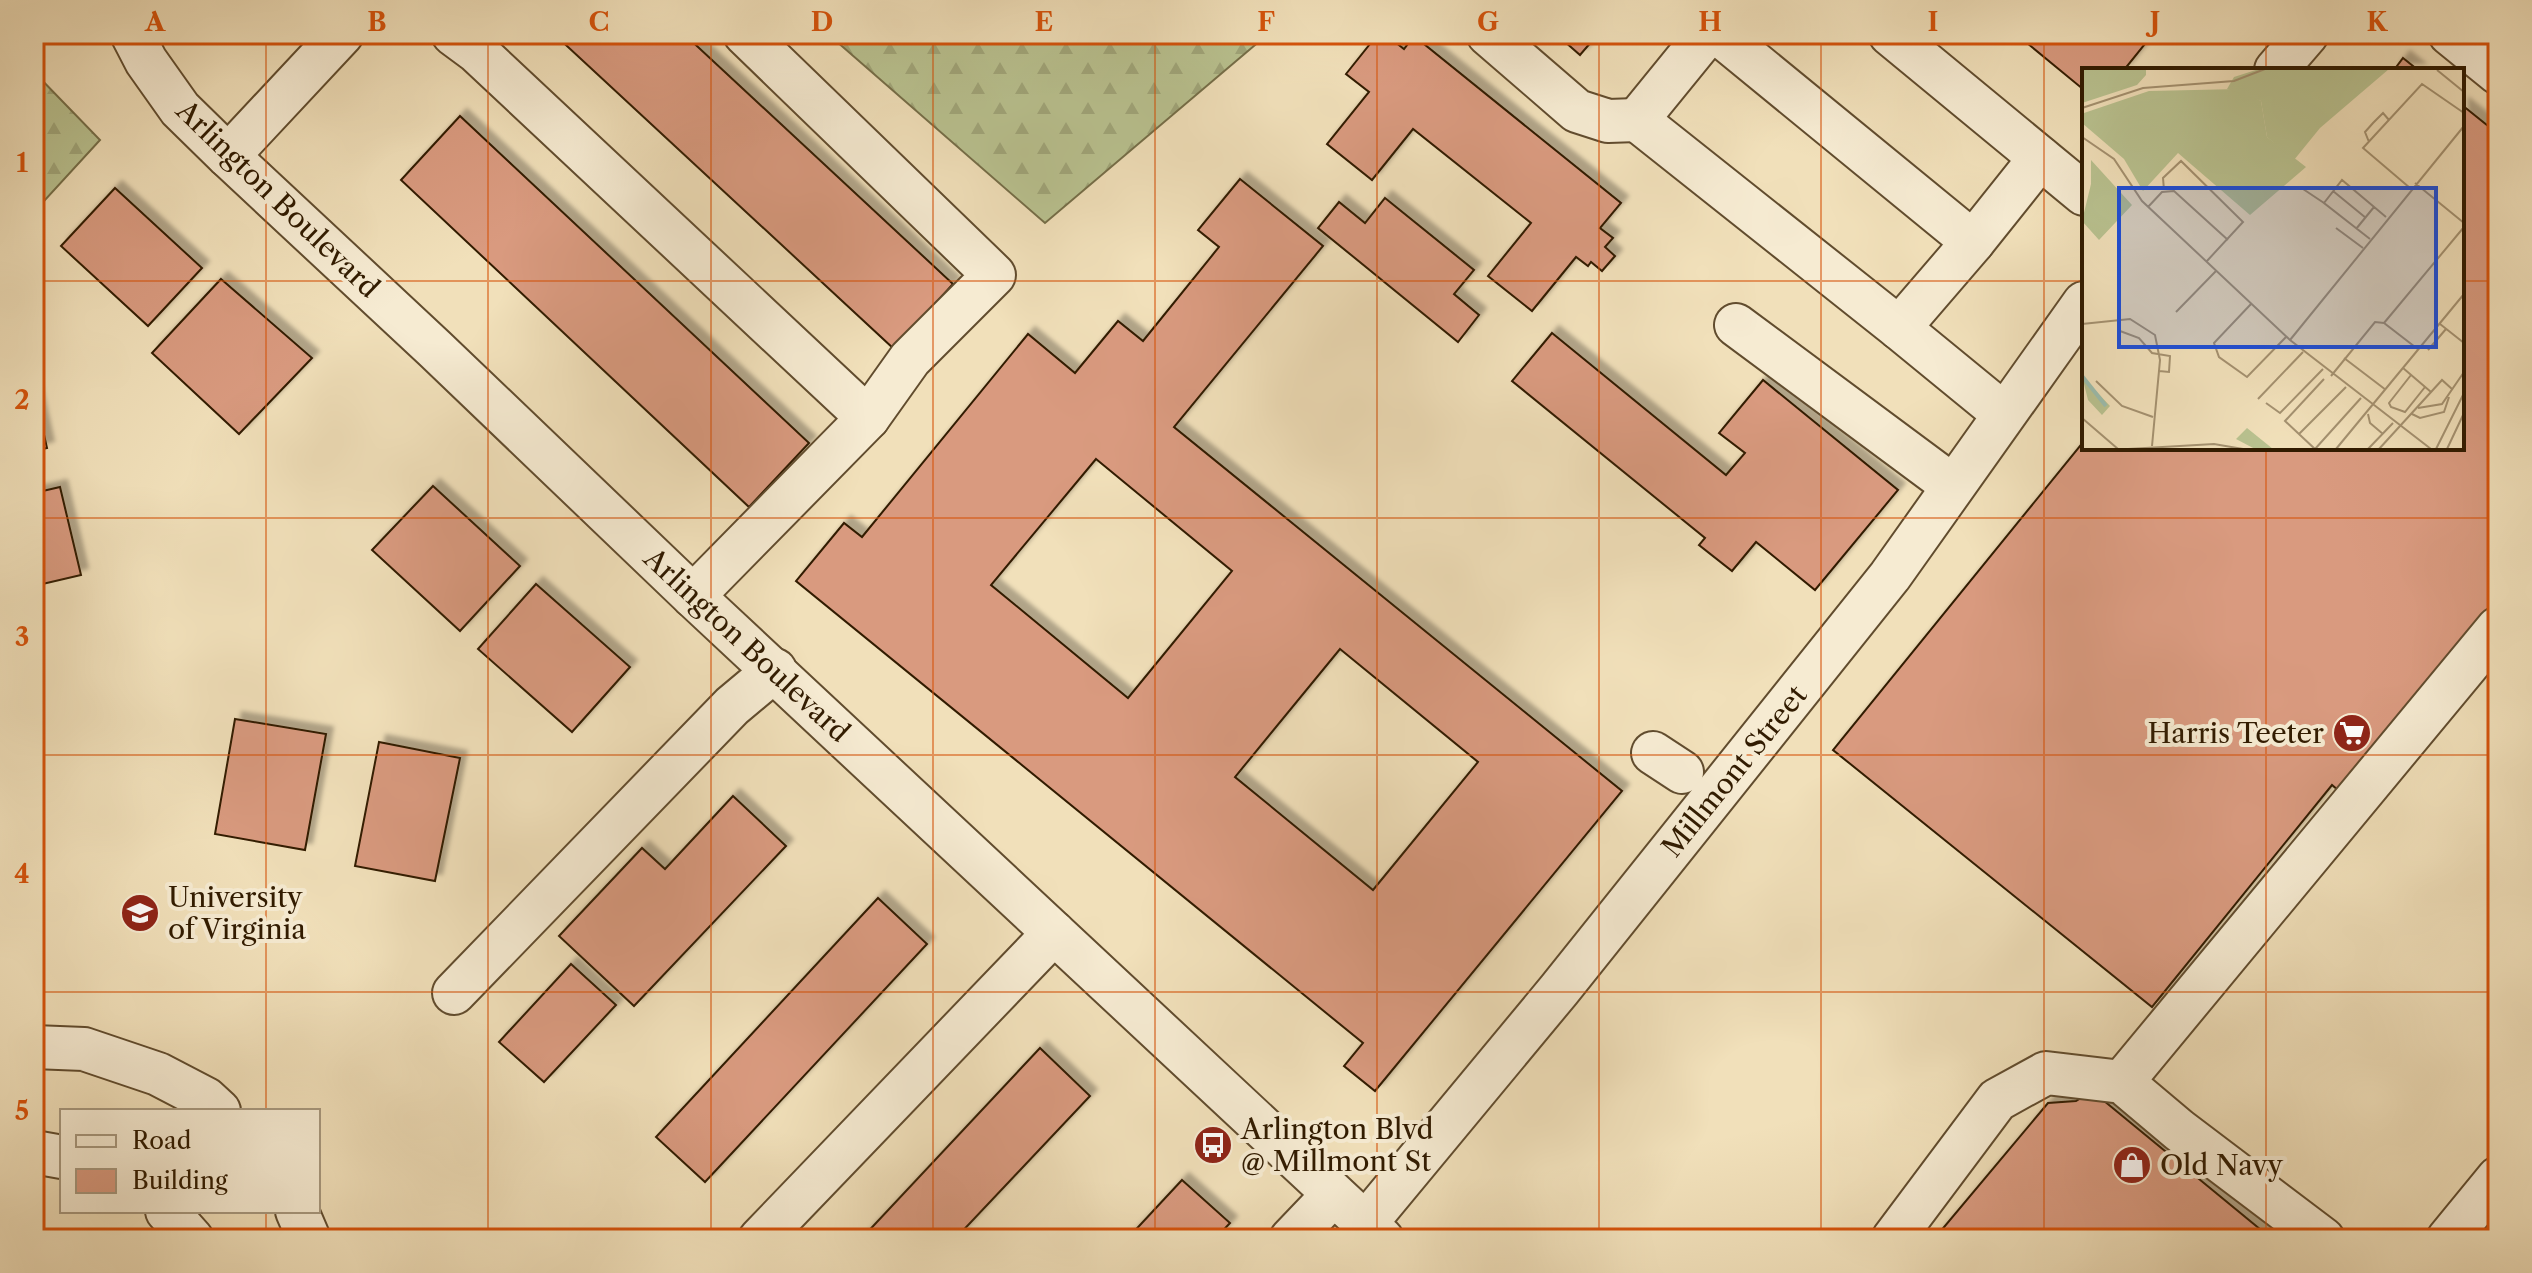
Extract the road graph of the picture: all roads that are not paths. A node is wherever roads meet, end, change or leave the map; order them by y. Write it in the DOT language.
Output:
graph roads {
  1 [pos="132,34"];
  2 [pos="342,34"];
  3 [pos="453,34"];
  4 [pos="745,34"];
  5 [pos="1488,34"];
  6 [pos="1707,34"];
  7 [pos="1719,34"];
  8 [pos="1890,34"];
  9 [pos="2307,34"];
  10 [pos="2450,34"];
  11 [pos="2278,68"];
  12 [pos="2498,73"];
  13 [pos="1637,120"];
  14 [pos="228,156"];
  15 [pos="2040,158"];
  16 [pos="2082,192"];
  17 [pos="1973,242"];
  18 [pos="2082,306"];
  19 [pos="1736,325"];
  20 [pos="1899,328"];
  21 [pos="2004,414"];
  22 [pos="868,418"];
  23 [pos="1953,486"];
  24 [pos="693,596"];
  25 [pos="2498,628"];
  26 [pos="775,670"];
  27 [pos="1054,933"];
  28 [pos="454,993"];
  29 [pos="34,1047"];
  30 [pos="2122,1082"];
  31 [pos="217,1109"];
  32 [pos="34,1152"];
  33 [pos="60,1157"];
  34 [pos="2498,1178"];
  35 [pos="1333,1195"];
  36 [pos="169,1213"];
  37 [pos="298,1213"];
  38 [pos="1373,1232"];
  39 [pos="192,1239"];
  40 [pos="309,1239"];
  41 [pos="760,1239"];
  42 [pos="1291,1239"];
  43 [pos="1893,1239"];
  44 [pos="2323,1239"];
  45 [pos="2448,1239"];
  1 -- 14 [label="street, Arlington Boulevard"];
  2 -- 14 [label="street"];
  3 -- 22 [label="street"];
  4 -- 22 [label="street"];
  5 -- 13 [label="street"];
  6 -- 13 [label="street"];
  7 -- 17 [label="street"];
  8 -- 15 [label="street"];
  9 -- 11 [label="street"];
  10 -- 12 [label="street"];
  13 -- 20 [label="street"];
  14 -- 24 [label="street, Arlington Boulevard"];
  15 -- 16 [label="street"];
  15 -- 17 [label="street"];
  17 -- 20 [label="street"];
  18 -- 21 [label="street, Millmont Street"];
  19 -- 23 [label="street"];
  20 -- 21 [label="street"];
  21 -- 23 [label="street, Millmont Street"];
  22 -- 24 [label="street"];
  23 -- 38 [label="street, Millmont Street"];
  24 -- 26 [label="street, Arlington Boulevard"];
  25 -- 30 [label="street"];
  26 -- 27 [label="street, Arlington Boulevard"];
  26 -- 28 [label="street"];
  27 -- 35 [label="street, Arlington Boulevard"];
  27 -- 41 [label="street"];
  29 -- 31 [label="street"];
  30 -- 43 [label="street"];
  30 -- 44 [label="street"];
  32 -- 33 [label="street"];
  34 -- 45 [label="street"];
  35 -- 38 [label="street, Arlington Boulevard"];
  35 -- 42 [label="street"];
  36 -- 39 [label="street"];
  37 -- 40 [label="street"];
}
